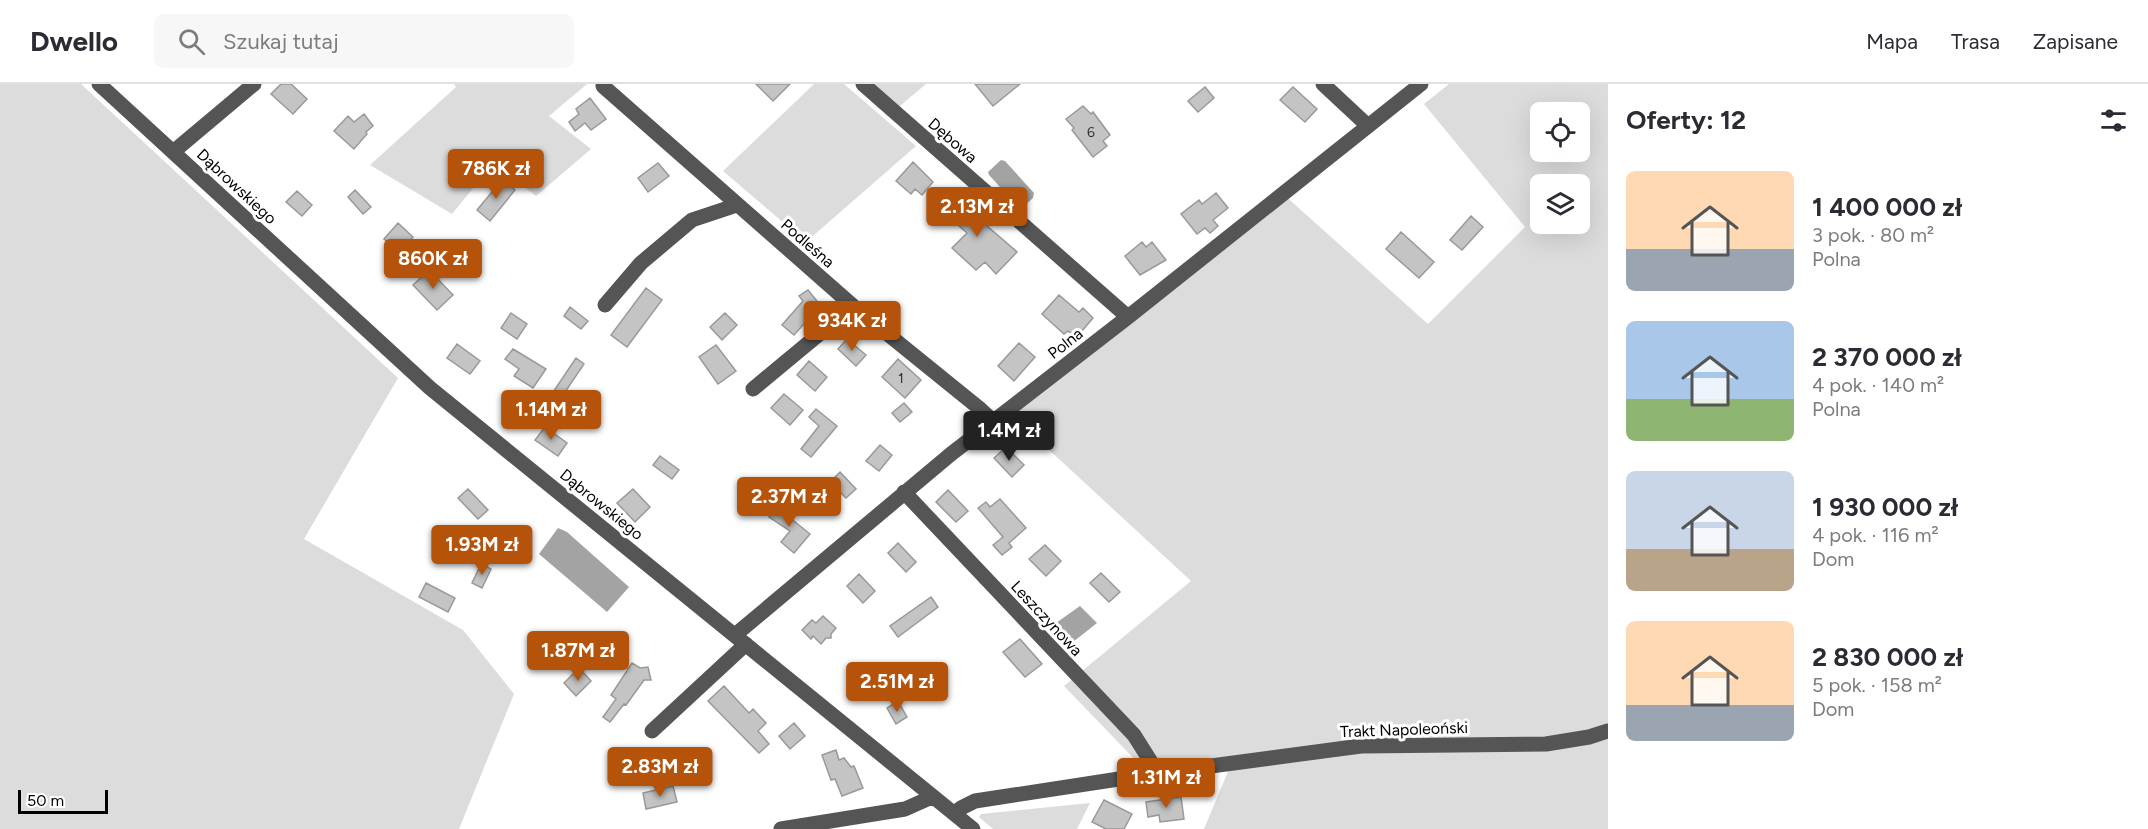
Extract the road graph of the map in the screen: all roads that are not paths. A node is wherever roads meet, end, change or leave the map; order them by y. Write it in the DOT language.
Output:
graph roads {
  1 [pos="99,84"];
  2 [pos="254,84"];
  3 [pos="863,84"];
  4 [pos="1323,84"];
  5 [pos="1420,84"];
  6 [pos="603,86"];
  7 [pos="1367,125"];
  8 [pos="173,152"];
  9 [pos="737,205"];
  10 [pos="605,304"];
  11 [pos="853,306"];
  12 [pos="1128,317"];
  13 [pos="753,389"];
  14 [pos="994,422"];
  15 [pos="904,492"];
  16 [pos="741,639"];
  17 [pos="652,731"];
  18 [pos="1608,731"];
  19 [pos="1158,773"];
  20 [pos="932,796"];
  21 [pos="955,813"];
  22 [pos="827,825"];
  23 [pos="781,829"];
  24 [pos="973,829"];
  1 -- 8 [label="street, Dąbrowskiego"];
  2 -- 8 [label="street"];
  3 -- 12 [label="street, Dębowa"];
  4 -- 7 [label="street"];
  5 -- 7 [label="street, Polna"];
  6 -- 9 [label="street, Podleśna"];
  7 -- 12 [label="street, Polna"];
  8 -- 16 [label="street, Dąbrowskiego"];
  9 -- 10 [label="street"];
  9 -- 11 [label="street, Podleśna"];
  11 -- 13 [label="street"];
  11 -- 14 [label="street, Podleśna"];
  12 -- 14 [label="street, Polna"];
  14 -- 15 [label="street, Polna"];
  15 -- 16 [label="street, Polna"];
  15 -- 19 [label="street, Leszczynowa"];
  16 -- 17 [label="street, Polna"];
  16 -- 20 [label="street, Dąbrowskiego"];
  18 -- 19 [label="street, Trakt Napoleoński"];
  19 -- 21 [label="street, Trakt Napoleoński"];
  20 -- 21 [label="street, Dąbrowskiego"];
  20 -- 22 [label="street"];
  21 -- 24 [label="street, Dąbrowskiego"];
  22 -- 23 [label="street"];
}
